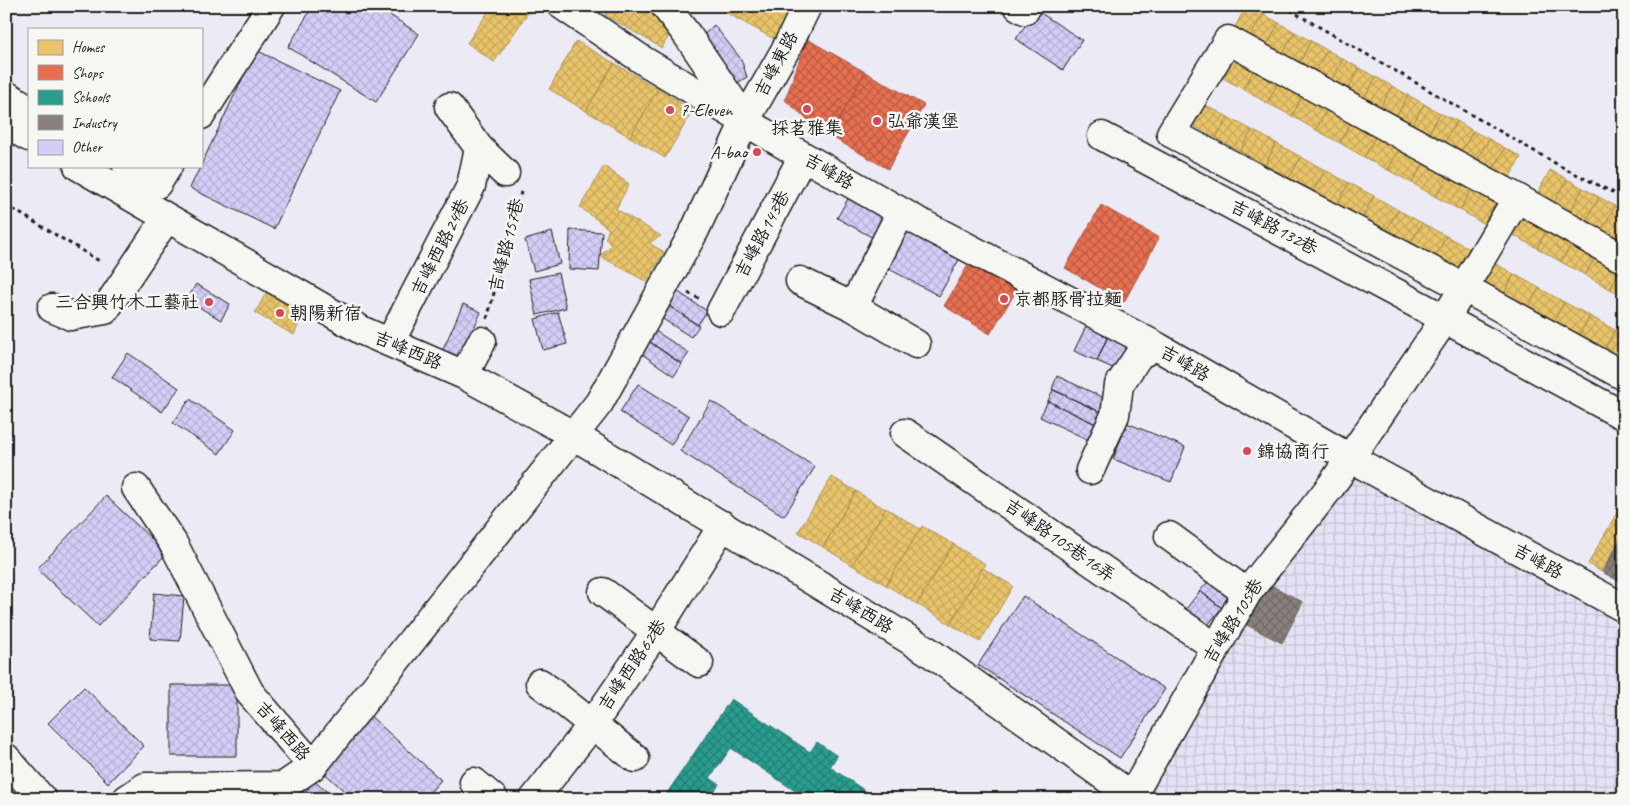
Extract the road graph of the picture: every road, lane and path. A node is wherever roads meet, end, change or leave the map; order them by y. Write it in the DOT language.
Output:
graph roads {
  1 [pos="271,6"];
  2 [pos="563,6"];
  3 [pos="665,6"];
  4 [pos="806,6"];
  5 [pos="1283,6"];
  6 [pos="6,96"];
  7 [pos="449,107"];
  8 [pos="28,108"];
  9 [pos="202,113"];
  10 [pos="745,120"];
  11 [pos="6,124"];
  12 [pos="28,136"];
  13 [pos="1102,136"];
  14 [pos="479,148"];
  15 [pos="803,156"];
  16 [pos="81,168"];
  17 [pos="130,168"];
  18 [pos="167,168"];
  19 [pos="505,173"];
  20 [pos="1517,198"];
  21 [pos="1624,198"];
  22 [pos="6,206"];
  23 [pos="901,212"];
  24 [pos="166,218"];
  25 [pos="1624,259"];
  26 [pos="101,262"];
  27 [pos="668,281"];
  28 [pos="800,281"];
  29 [pos="1463,287"];
  30 [pos="853,307"];
  31 [pos="52,308"];
  32 [pos="721,312"];
  33 [pos="1445,319"];
  34 [pos="482,341"];
  35 [pos="390,342"];
  36 [pos="916,344"];
  37 [pos="1156,346"];
  38 [pos="464,375"];
  39 [pos="1624,376"];
  40 [pos="1624,416"];
  41 [pos="905,433"];
  42 [pos="573,435"];
  43 [pos="1350,458"];
  44 [pos="1090,470"];
  45 [pos="136,488"];
  46 [pos="723,526"];
  47 [pos="1169,536"];
  48 [pos="603,592"];
  49 [pos="1247,593"];
  50 [pos="1624,608"];
  51 [pos="657,630"];
  52 [pos="1215,647"];
  53 [pos="698,662"];
  54 [pos="540,683"];
  55 [pos="592,724"];
  56 [pos="6,758"];
  57 [pos="635,758"];
  58 [pos="313,766"];
  59 [pos="1135,797"];
  60 [pos="42,799"];
  61 [pos="127,799"];
  62 [pos="534,799"];
  1 -- 9 [label="street"];
  2 -- 10 [label="street, 吉峰路"];
  3 -- 10 [label="street, 吉峰路"];
  4 -- 10 [label="street, 吉峰東路"];
  5 -- 21 [label="path"];
  6 -- 8 [label="street"];
  7 -- 14 [label="street, 吉峰路157巷"];
  10 -- 15 [label="street, 吉峰路"];
  10 -- 27 [label="street, 吉峰西路"];
  11 -- 12 [label="street"];
  13 -- 33 [label="street, 吉峰路132巷"];
  14 -- 19 [label="street, 吉峰路157巷"];
  14 -- 35 [label="street, 吉峰西路24巷"];
  15 -- 23 [label="street, 吉峰路"];
  15 -- 32 [label="street, 吉峰路143巷"];
  16 -- 24 [label="street, 吉峰西路"];
  17 -- 18 [label="street"];
  19 -- 34 [label="path, 吉峰路157巷"];
  20 -- 25 [label="street"];
  20 -- 29 [label="street"];
  20 -- 29 [label="street"];
  22 -- 26 [label="path"];
  23 -- 30 [label="street"];
  23 -- 37 [label="street, 吉峰路"];
  24 -- 31 [label="street"];
  24 -- 35 [label="street, 吉峰西路"];
  27 -- 32 [label="path"];
  27 -- 42 [label="street, 吉峰西路"];
  28 -- 30 [label="street"];
  29 -- 33 [label="street"];
  29 -- 39 [label="street"];
  30 -- 36 [label="street"];
  33 -- 40 [label="street, 吉峰路132巷"];
  33 -- 43 [label="street"];
  34 -- 38 [label="street"];
  35 -- 38 [label="street, 吉峰西路"];
  37 -- 43 [label="street, 吉峰路"];
  37 -- 44 [label="street"];
  38 -- 42 [label="street, 吉峰西路"];
  41 -- 52 [label="street, 吉峰路105巷16弄"];
  42 -- 46 [label="street, 吉峰西路"];
  42 -- 58 [label="street, 吉峰西路"];
  43 -- 49 [label="street, 吉峰路105巷"];
  43 -- 50 [label="street, 吉峰路"];
  45 -- 58 [label="street, 吉峰西路"];
  46 -- 51 [label="street, 吉峰西路62巷"];
  46 -- 59 [label="street, 吉峰西路"];
  47 -- 49 [label="street"];
  48 -- 51 [label="street"];
  49 -- 52 [label="street, 吉峰路105巷"];
  51 -- 53 [label="street"];
  51 -- 55 [label="street, 吉峰西路62巷"];
  52 -- 59 [label="street, 吉峰路105巷"];
  54 -- 55 [label="street"];
  55 -- 57 [label="street"];
  55 -- 62 [label="street, 吉峰西路62巷"];
  56 -- 60 [label="street"];
  58 -- 61 [label="street, 吉峰西路"];
}
